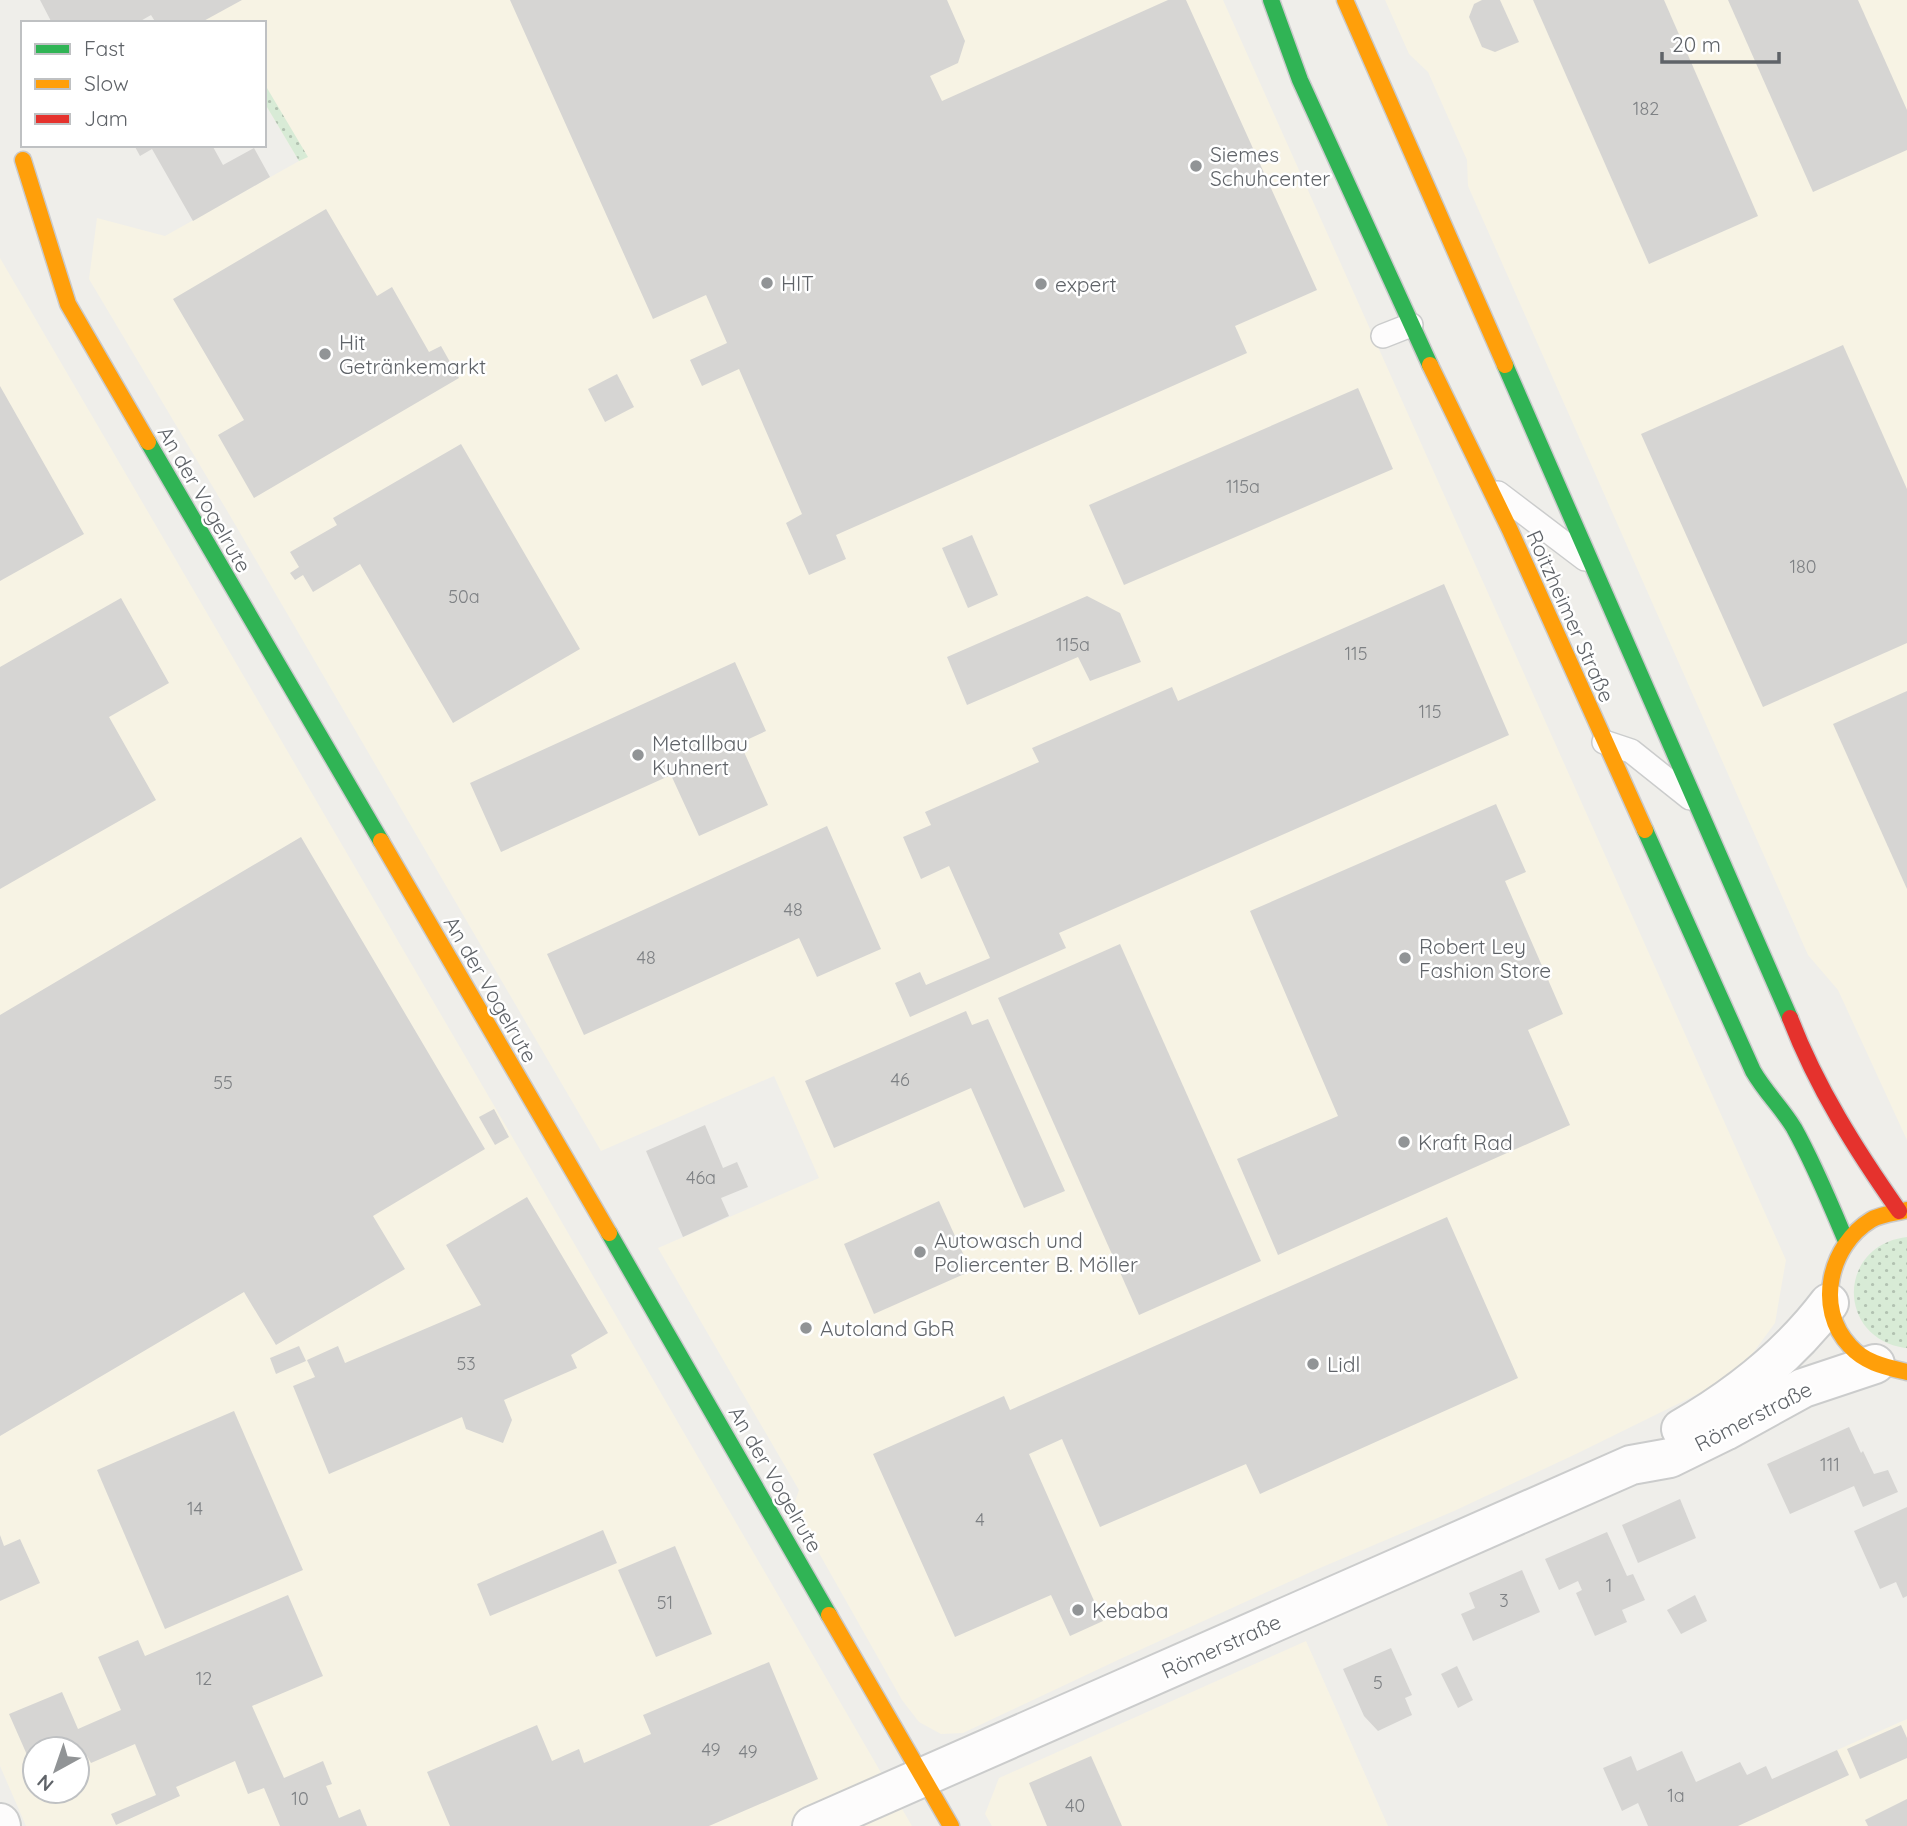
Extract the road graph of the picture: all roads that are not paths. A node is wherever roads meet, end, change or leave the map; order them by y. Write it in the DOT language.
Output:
graph roads {
  1 [pos="1270,0"];
  2 [pos="1345,0"];
  3 [pos="23,160"];
  4 [pos="1411,325"];
  5 [pos="1382,336"];
  6 [pos="1490,487"];
  7 [pos="1535,522"];
  8 [pos="1510,530"];
  9 [pos="1591,563"];
  10 [pos="1604,742"];
  11 [pos="1698,804"];
  12 [pos="1903,1211"];
  13 [pos="1846,1241"];
  14 [pos="1829,1303"];
  15 [pos="1898,1371"];
  16 [pos="1631,1465"];
  17 [pos="923,1777"];
  18 [pos="812,1826"];
  19 [pos="951,1826"];
  1 -- 4 [label="street, Roitzheimer Straße"];
  2 -- 9 [label="street, Roitzheimer Straße"];
  3 -- 17 [label="street, An der Vogelrute"];
  4 -- 5 [label="lane"];
  4 -- 6 [label="street, Roitzheimer Straße"];
  6 -- 7 [label="lane"];
  6 -- 8 [label="street, Roitzheimer Straße"];
  7 -- 8 [label="lane"];
  7 -- 9 [label="lane"];
  8 -- 10 [label="street, Roitzheimer Straße"];
  9 -- 11 [label="street, Roitzheimer Straße"];
  10 -- 11 [label="lane"];
  10 -- 13 [label="street, Roitzheimer Straße"];
  11 -- 12 [label="street, Roitzheimer Straße"];
  12 -- 13 [label="street"];
  13 -- 14 [label="street"];
  14 -- 15 [label="street"];
  14 -- 16 [label="street, Römerstraße"];
  15 -- 16 [label="street, Römerstraße"];
  16 -- 17 [label="street, Römerstraße"];
  17 -- 18 [label="street, Römerstraße"];
  17 -- 19 [label="street, An der Vogelrute"];
}
